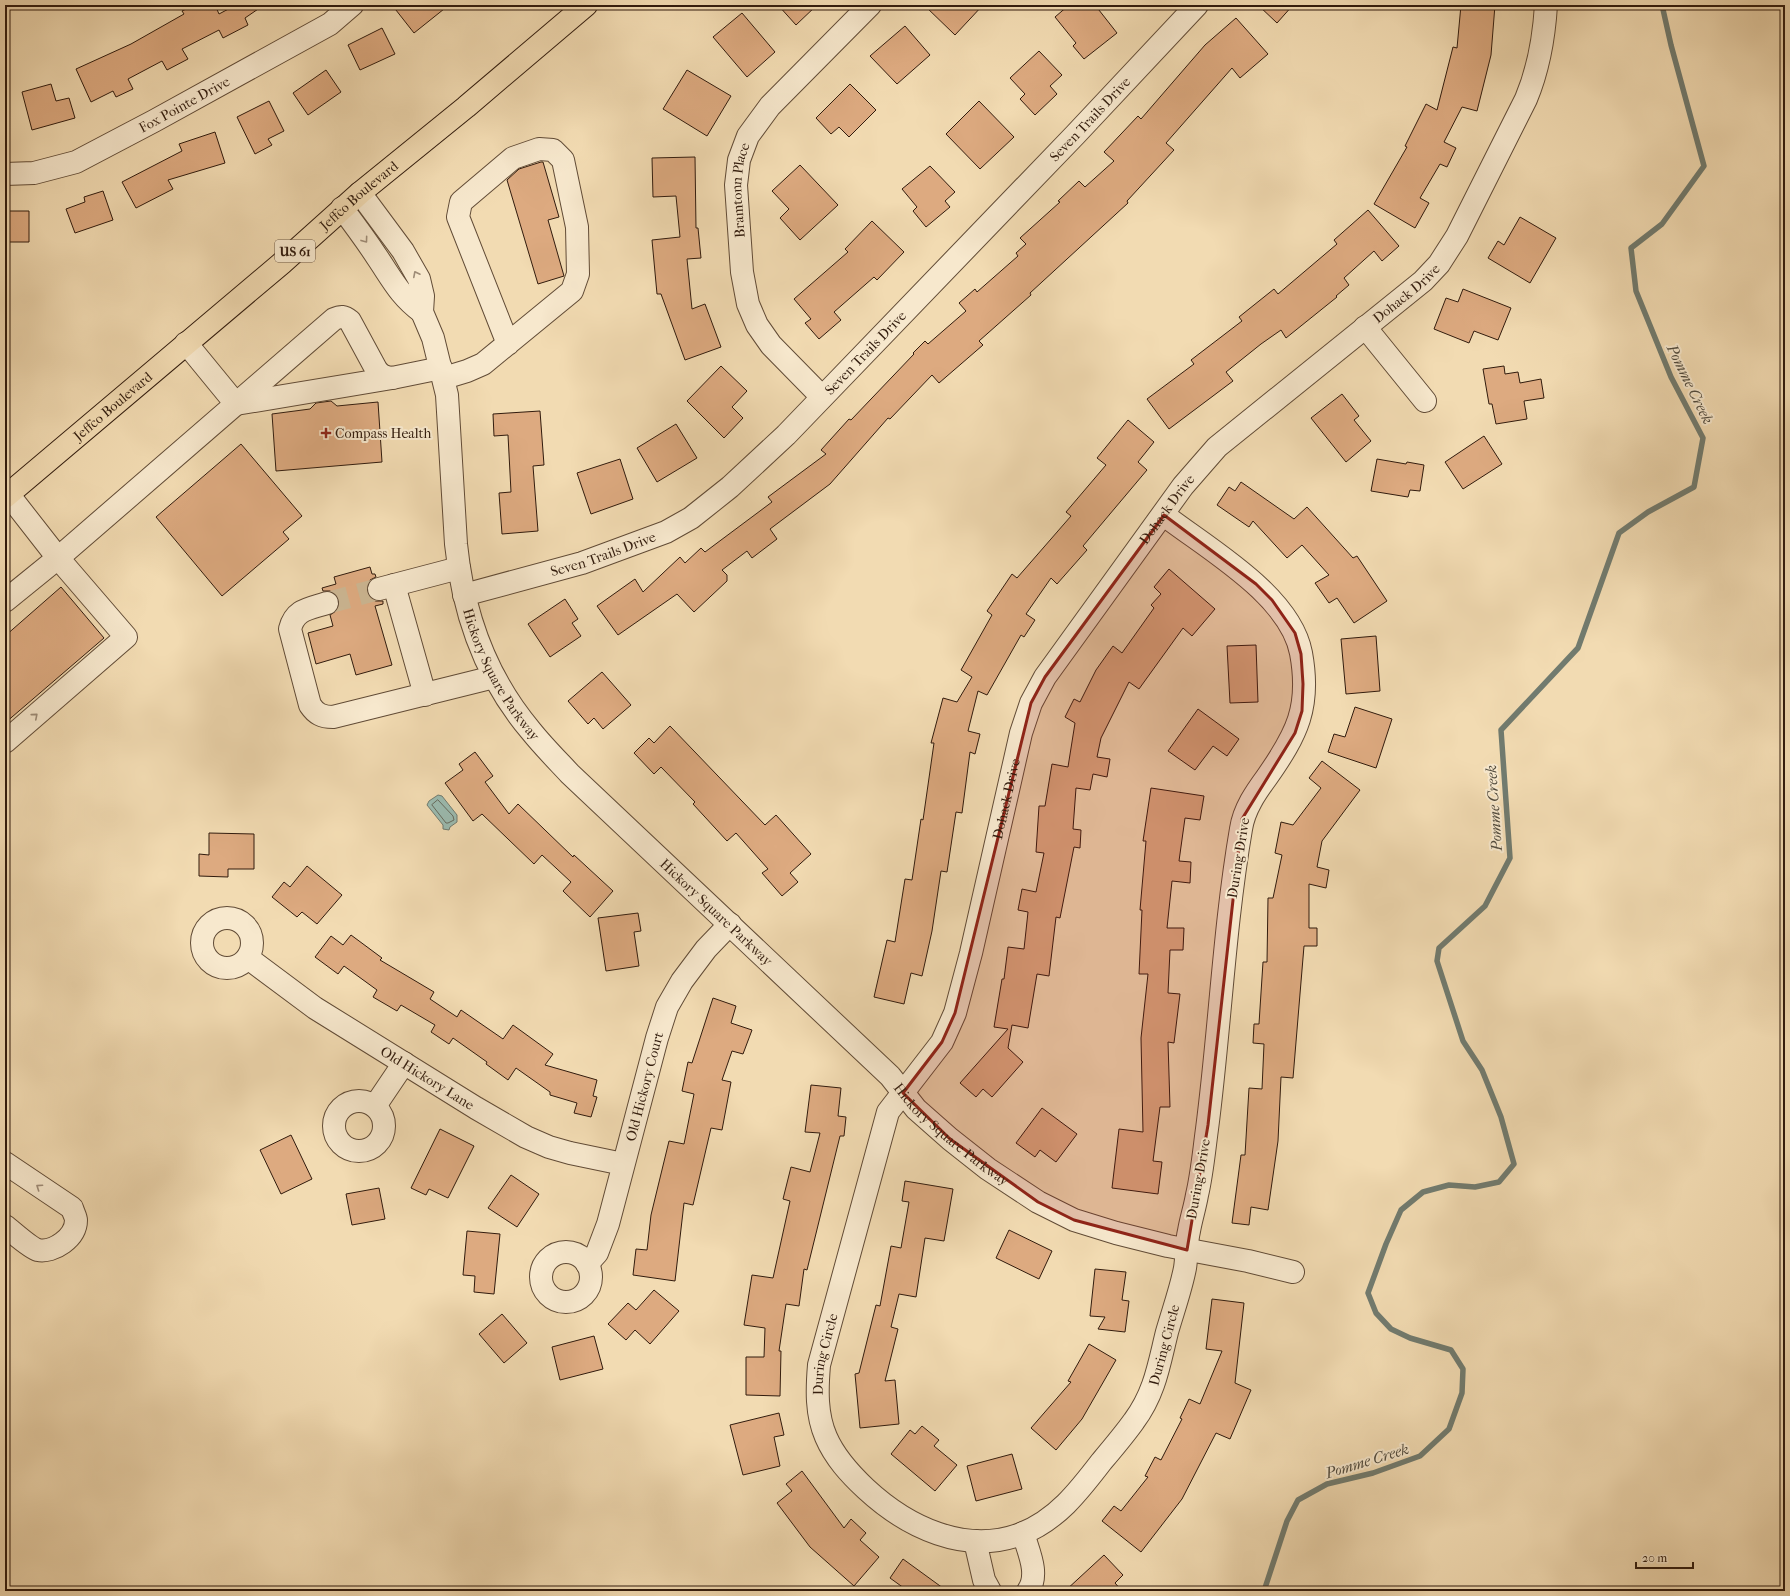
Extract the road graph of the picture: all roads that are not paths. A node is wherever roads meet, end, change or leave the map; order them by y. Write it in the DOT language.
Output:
graph roads {
  1 [pos="352,5"];
  2 [pos="586,5"];
  3 [pos="870,5"];
  4 [pos="1197,5"];
  5 [pos="1546,5"];
  6 [pos="5,174"];
  7 [pos="360,193"];
  8 [pos="342,208"];
  9 [pos="422,312"];
  10 [pos="1365,328"];
  11 [pos="186,343"];
  12 [pos="508,344"];
  13 [pos="442,372"];
  14 [pos="392,378"];
  15 [pos="822,398"];
  16 [pos="1425,401"];
  17 [pos="236,404"];
  18 [pos="7,496"];
  19 [pos="1164,515"];
  20 [pos="58,558"];
  21 [pos="459,568"];
  22 [pos="464,595"];
  23 [pos="5,601"];
  24 [pos="327,603"];
  25 [pos="494,677"];
  26 [pos="424,695"];
  27 [pos="5,742"];
  28 [pos="730,924"];
  29 [pos="248,958"];
  30 [pos="404,1063"];
  31 [pos="903,1093"];
  32 [pos="375,1106"];
  33 [pos="5,1163"];
  34 [pos="623,1164"];
  35 [pos="5,1226"];
  36 [pos="1186,1250"];
  37 [pos="587,1264"];
  38 [pos="1293,1272"];
  39 [pos="1023,1533"];
  40 [pos="975,1541"];
  41 [pos="990,1591"];
  42 [pos="1028,1591"];
  1 -- 6 [label="street, Fox Pointe Drive"];
  2 -- 7 [label="main road, Jeffco Boulevard / US 61"];
  3 -- 15 [label="street, Bramtonn Place"];
  4 -- 15 [label="street, Seven Trails Drive"];
  5 -- 10 [label="street, Dohack Drive"];
  7 -- 8 [label="main road, Jeffco Boulevard / US 61"];
  9 -- 7 [label="street, Hickory Square Parkway, one-way"];
  8 -- 9 [label="street, Hickory Square Parkway, one-way"];
  8 -- 11 [label="main road, Jeffco Boulevard / US 61"];
  9 -- 13 [label="street, Hickory Square Parkway"];
  10 -- 16 [label="street"];
  10 -- 19 [label="street, Dohack Drive"];
  11 -- 17 [label="street"];
  11 -- 18 [label="main road, Jeffco Boulevard / US 61"];
  12 -- 12 [label="street"];
  12 -- 13 [label="street"];
  13 -- 14 [label="street"];
  13 -- 21 [label="street, Hickory Square Parkway"];
  14 -- 17 [label="street"];
  14 -- 17 [label="street"];
  15 -- 22 [label="street, Seven Trails Drive"];
  17 -- 20 [label="street"];
  18 -- 20 [label="street"];
  19 -- 31 [label="street, Dohack Drive"];
  19 -- 36 [label="street, During Drive"];
  20 -- 23 [label="street"];
  27 -- 20 [label="street, one-way"];
  21 -- 22 [label="street, Hickory Square Parkway"];
  21 -- 26 [label="street"];
  22 -- 25 [label="street, Hickory Square Parkway"];
  24 -- 26 [label="street"];
  25 -- 26 [label="street"];
  25 -- 28 [label="street, Hickory Square Parkway"];
  28 -- 31 [label="street, Hickory Square Parkway"];
  28 -- 34 [label="street, Old Hickory Court"];
  29 -- 30 [label="street, Old Hickory Lane"];
  30 -- 32 [label="street"];
  30 -- 34 [label="street, Old Hickory Lane"];
  31 -- 36 [label="street, Hickory Square Parkway"];
  31 -- 40 [label="street, During Circle"];
  35 -- 33 [label="street, one-way"];
  34 -- 37 [label="street, Old Hickory Court"];
  36 -- 38 [label="street, Hickory Square Parkway"];
  36 -- 39 [label="street, During Circle"];
  39 -- 40 [label="street, During Circle"];
  39 -- 42 [label="street"];
  40 -- 41 [label="street"];
}
